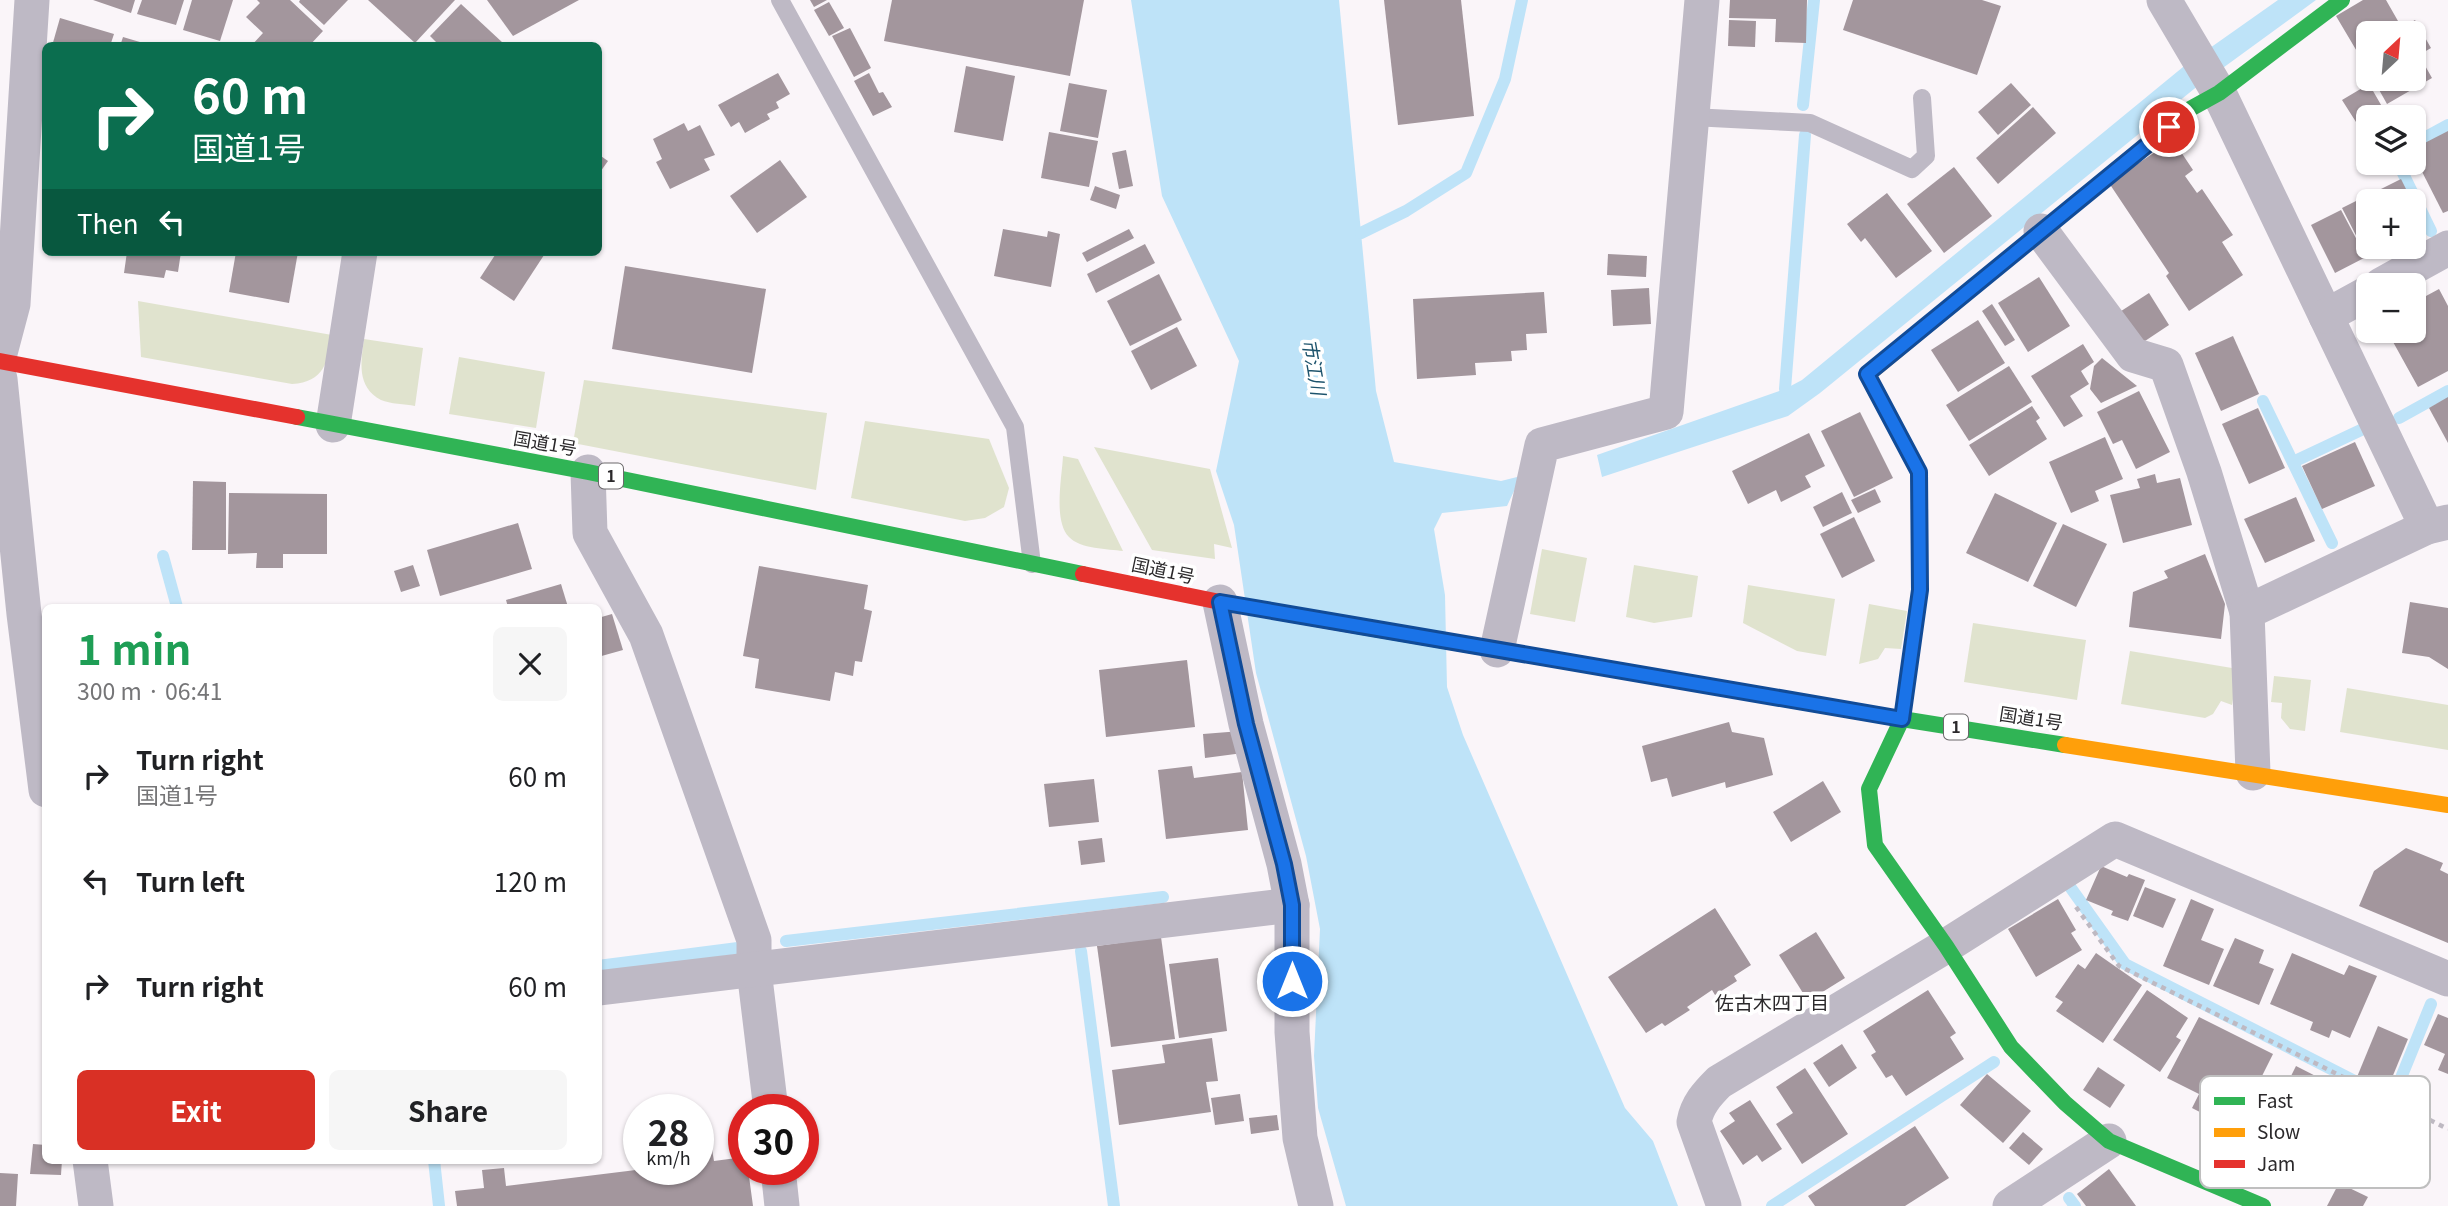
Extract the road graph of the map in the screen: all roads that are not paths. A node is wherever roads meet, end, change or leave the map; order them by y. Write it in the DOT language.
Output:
graph roads {
  1 [pos="32,0"];
  2 [pos="780,0"];
  3 [pos="1702,0"];
  4 [pos="2164,0"];
  5 [pos="2342,0"];
  6 [pos="2217,88"];
  7 [pos="1922,98"];
  8 [pos="1692,117"];
  9 [pos="2041,231"];
  10 [pos="2448,248"];
  11 [pos="359,256"];
  12 [pos="2403,273"];
  13 [pos="2356,300"];
  14 [pos="2326,316"];
  15 [pos="0,354"];
  16 [pos="0,361"];
  17 [pos="0,379"];
  18 [pos="333,425"];
  19 [pos="588,472"];
  20 [pos="2437,524"];
  21 [pos="1032,564"];
  22 [pos="1220,602"];
  23 [pos="2247,612"];
  24 [pos="1481,648"];
  25 [pos="1902,719"];
  26 [pos="42,758"];
  27 [pos="2253,773"];
  28 [pos="2448,805"];
  29 [pos="1292,905"];
  30 [pos="1945,946"];
  31 [pos="754,970"];
  32 [pos="2448,979"];
  33 [pos="602,988"];
  34 [pos="769,1094"];
  35 [pos="2109,1141"];
  36 [pos="91,1164"];
  37 [pos="2200,1179"];
  38 [pos="780,1185"];
  39 [pos="2220,1188"];
  40 [pos="96,1206"];
  41 [pos="782,1206"];
  42 [pos="1316,1206"];
  43 [pos="1724,1206"];
  44 [pos="2010,1206"];
  45 [pos="2263,1206"];
  1 -- 15 [label="street"];
  2 -- 21 [label="lane"];
  3 -- 8 [label="street"];
  4 -- 6 [label="street"];
  5 -- 6 [label="main road"];
  6 -- 9 [label="main road"];
  6 -- 14 [label="street"];
  7 -- 8 [label="lane"];
  8 -- 24 [label="street"];
  9 -- 23 [label="street"];
  9 -- 25 [label="main road"];
  10 -- 12 [label="street"];
  11 -- 18 [label="street"];
  13 -- 14 [label="street"];
  14 -- 20 [label="street"];
  16 -- 18 [label="main road, 国道1号 / 1"];
  17 -- 26 [label="street"];
  18 -- 19 [label="main road, 国道1号 / 1"];
  19 -- 21 [label="main road, 国道1号 / 1"];
  19 -- 31 [label="street"];
  20 -- 23 [label="street"];
  21 -- 22 [label="main road, 国道1号 / 1"];
  22 -- 24 [label="main road, 国道1号 / 1"];
  22 -- 29 [label="street"];
  23 -- 27 [label="street"];
  24 -- 25 [label="main road, 国道1号 / 1"];
  25 -- 27 [label="main road, 国道1号 / 1"];
  25 -- 30 [label="main road"];
  27 -- 28 [label="main road, 国道1号 / 1"];
  29 -- 31 [label="street"];
  29 -- 42 [label="street"];
  30 -- 32 [label="street"];
  30 -- 35 [label="main road"];
  30 -- 43 [label="street"];
  31 -- 33 [label="street"];
  31 -- 34 [label="street"];
  35 -- 37 [label="main road"];
  35 -- 44 [label="street"];
  36 -- 40 [label="street"];
  38 -- 41 [label="street"];
  39 -- 45 [label="main road"];
}
